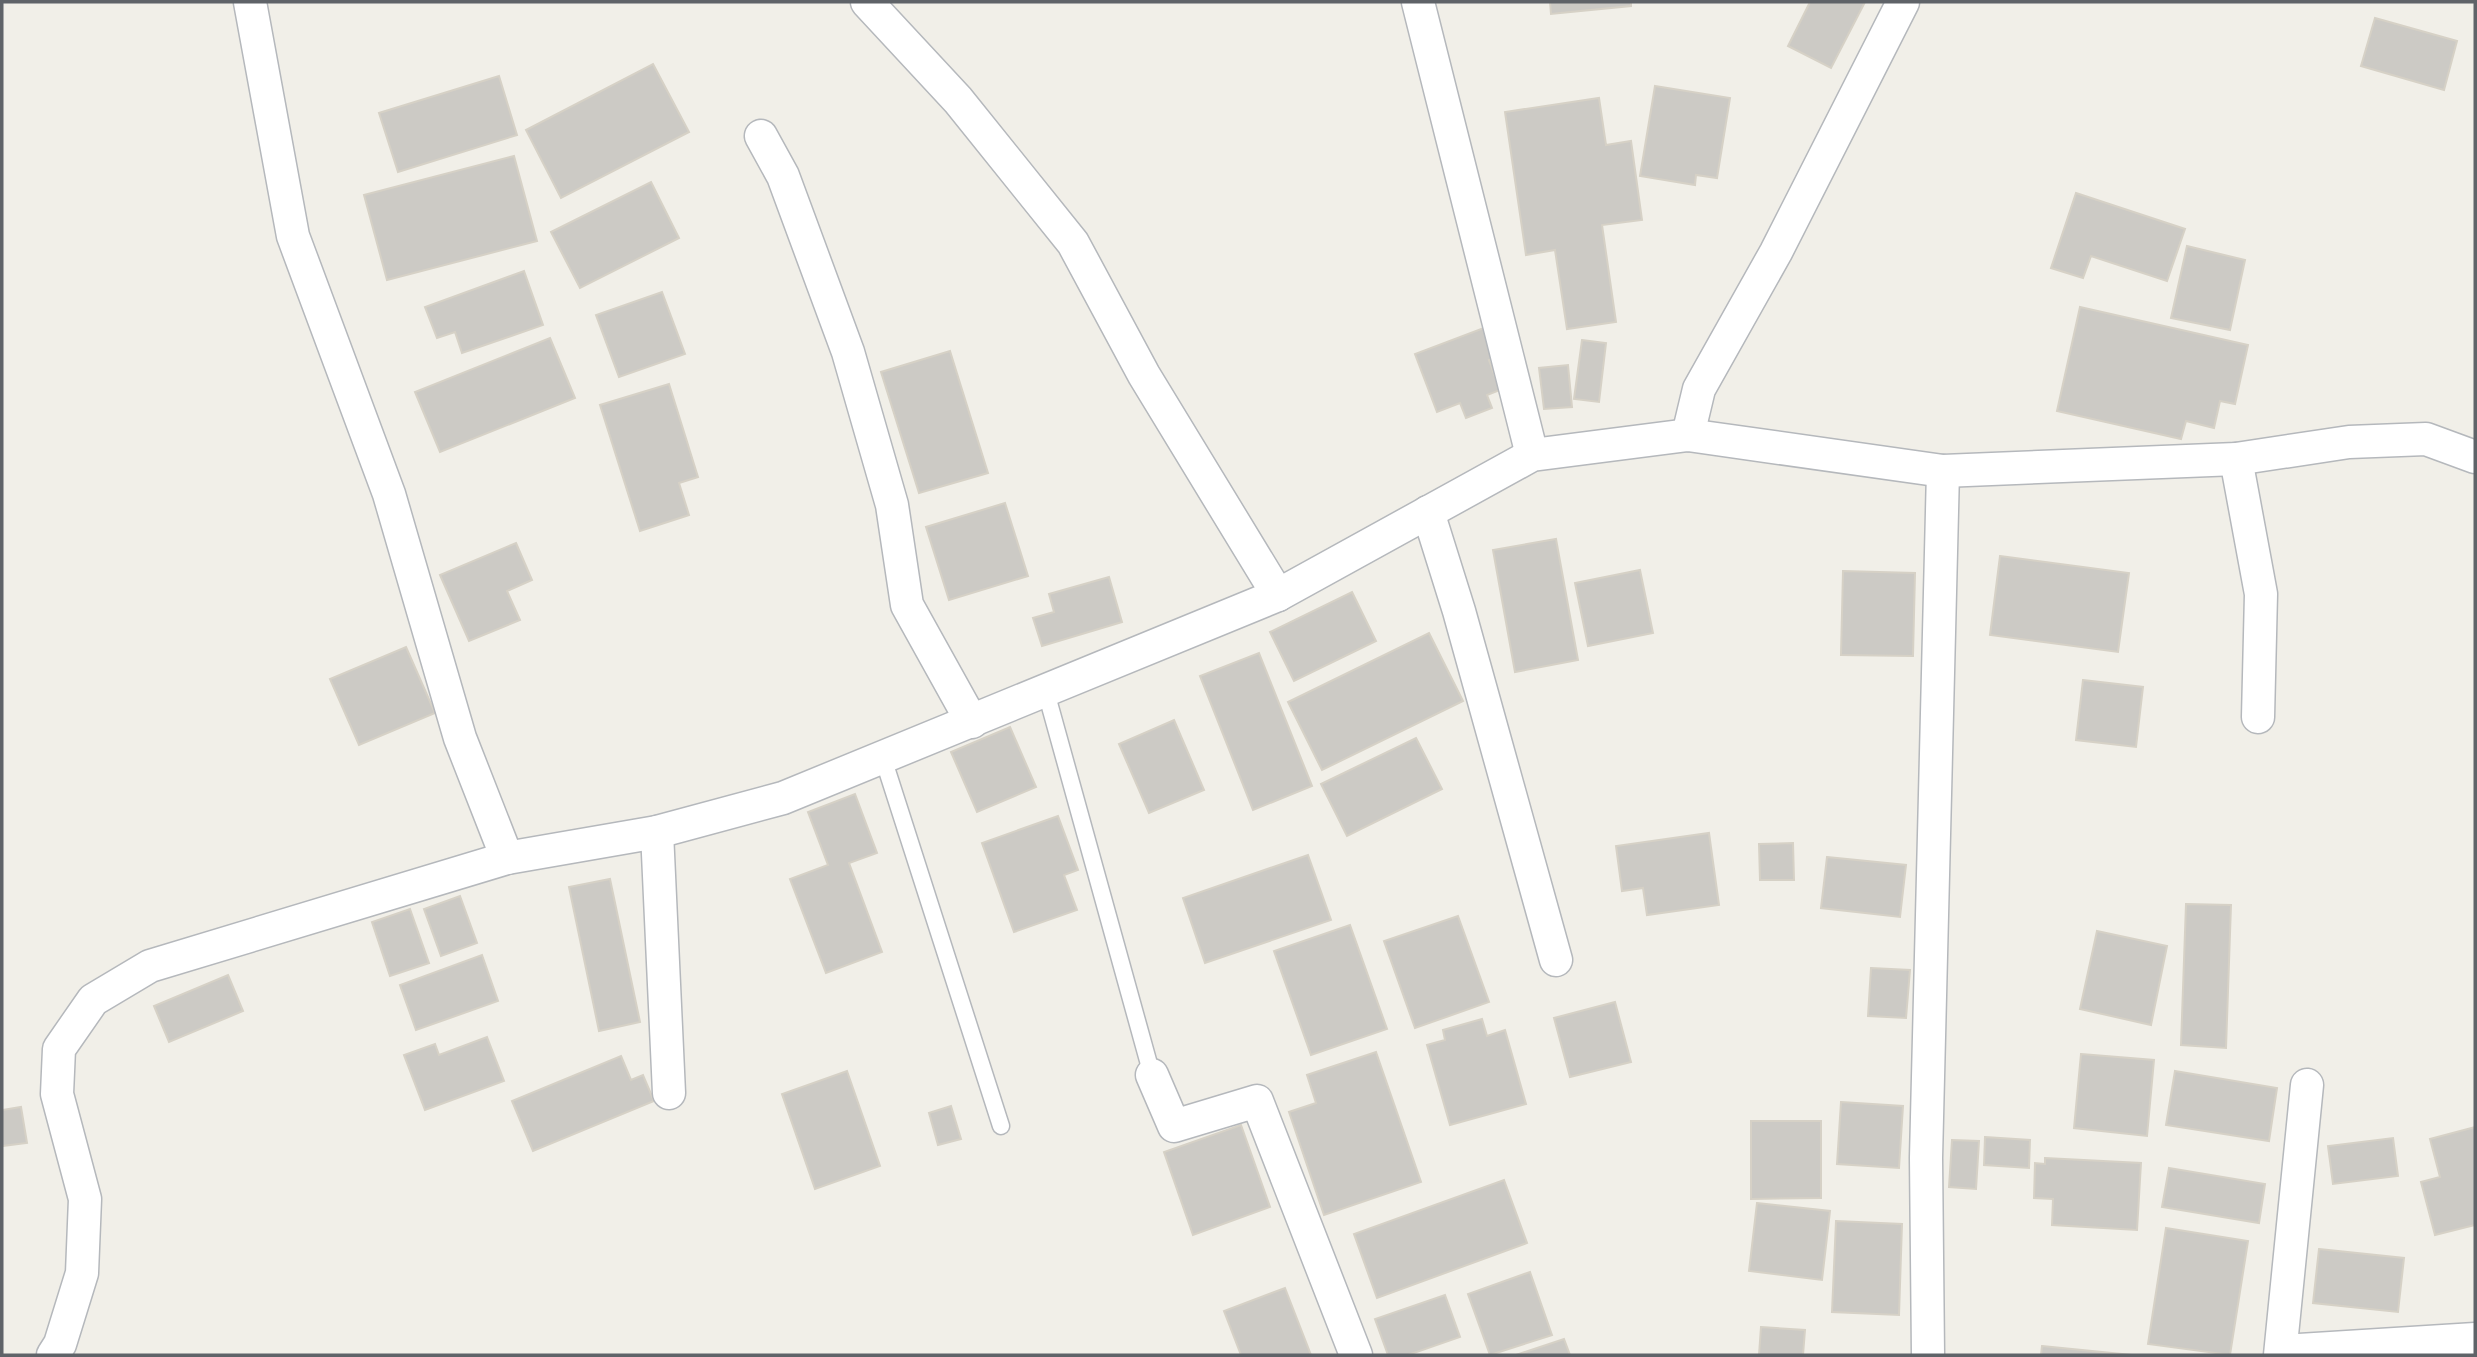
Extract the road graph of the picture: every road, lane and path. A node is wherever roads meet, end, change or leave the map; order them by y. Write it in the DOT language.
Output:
graph roads {
  1 [pos="250,2"];
  2 [pos="867,2"];
  3 [pos="1419,2"];
  4 [pos="1903,2"];
  5 [pos="761,136"];
  6 [pos="1688,435"];
  7 [pos="1532,455"];
  8 [pos="2475,457"];
  9 [pos="2236,459"];
  10 [pos="1943,471"];
  11 [pos="1428,512"];
  12 [pos="1278,596"];
  13 [pos="1046,692"];
  14 [pos="2258,717"];
  15 [pos="972,722"];
  16 [pos="883,758"];
  17 [pos="657,832"];
  18 [pos="507,858"];
  19 [pos="1556,960"];
  20 [pos="1152,1075"];
  21 [pos="2307,1085"];
  22 [pos="668,1093"];
  23 [pos="1002,1126"];
  24 [pos="2475,1339"];
  25 [pos="2281,1353"];
  26 [pos="53,1355"];
  27 [pos="1356,1355"];
  28 [pos="1928,1355"];
  1 -- 18 [label="street"];
  2 -- 12 [label="street"];
  3 -- 7 [label="street"];
  4 -- 6 [label="street"];
  5 -- 15 [label="street"];
  6 -- 7 [label="street"];
  6 -- 10 [label="street"];
  7 -- 11 [label="street"];
  8 -- 9 [label="street"];
  9 -- 10 [label="street"];
  9 -- 14 [label="street"];
  10 -- 28 [label="street"];
  11 -- 12 [label="street"];
  11 -- 19 [label="street"];
  12 -- 13 [label="street"];
  13 -- 15 [label="street"];
  13 -- 20 [label="lane"];
  15 -- 16 [label="street"];
  16 -- 17 [label="street"];
  16 -- 23 [label="lane"];
  17 -- 18 [label="street"];
  17 -- 22 [label="street"];
  18 -- 26 [label="street"];
  20 -- 27 [label="street"];
  21 -- 25 [label="street"];
  24 -- 25 [label="street"];
}
